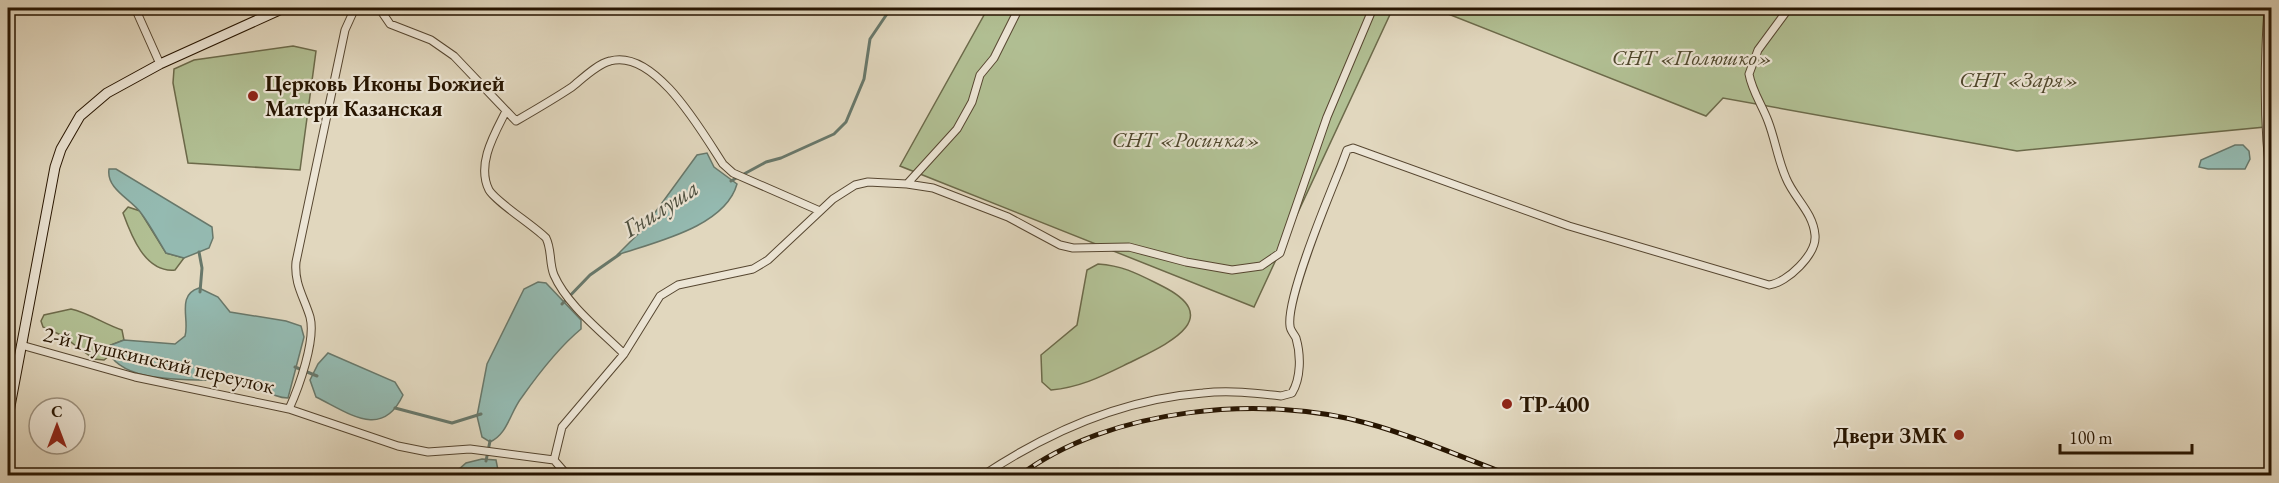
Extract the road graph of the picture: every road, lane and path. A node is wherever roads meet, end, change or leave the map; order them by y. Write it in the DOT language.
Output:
graph roads {
  1 [pos="135,8"];
  2 [pos="284,8"];
  3 [pos="356,8"];
  4 [pos="379,8"];
  5 [pos="1019,8"];
  6 [pos="1373,8"];
  7 [pos="1789,8"];
  8 [pos="2268,8"];
  9 [pos="160,64"];
  10 [pos="506,111"];
  11 [pos="907,184"];
  12 [pos="2271,189"];
  13 [pos="820,211"];
  14 [pos="21,345"];
  15 [pos="624,354"];
  16 [pos="289,409"];
  17 [pos="8,417"];
  18 [pos="554,460"];
  19 [pos="568,476"];
  20 [pos="982,476"];
  1 -- 9 [label="street"];
  2 -- 9 [label="main road"];
  3 -- 16 [label="street, 2-й Пушкинский переулок"];
  4 -- 10 [label="street"];
  5 -- 11 [label="street"];
  6 -- 11 [label="street"];
  7 -- 20 [label="street"];
  8 -- 12 [label="street"];
  9 -- 14 [label="main road"];
  10 -- 13 [label="street"];
  10 -- 15 [label="street"];
  11 -- 13 [label="street"];
  13 -- 15 [label="street"];
  14 -- 16 [label="street, 2-й Пушкинский переулок"];
  14 -- 17 [label="main road"];
  15 -- 18 [label="street"];
  16 -- 18 [label="street, 2-й Пушкинский переулок"];
  18 -- 19 [label="street"];
}
